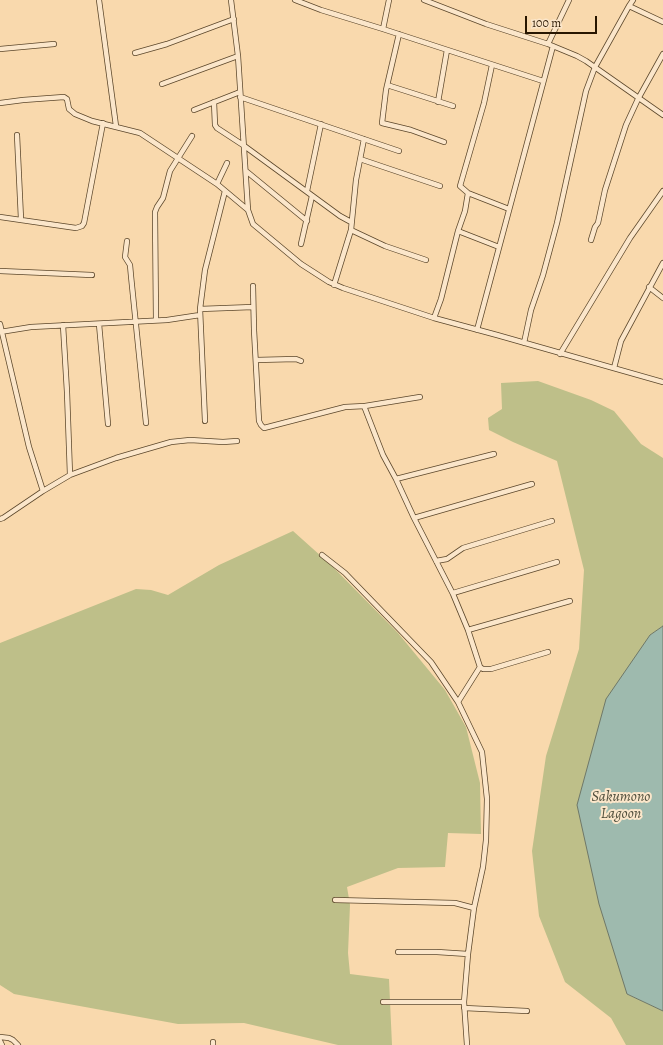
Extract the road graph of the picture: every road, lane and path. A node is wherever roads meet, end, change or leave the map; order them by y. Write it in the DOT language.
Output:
graph roads {
  1 [pos="99,0"];
  2 [pos="231,0"];
  3 [pos="295,0"];
  4 [pos="389,0"];
  5 [pos="424,0"];
  6 [pos="569,0"];
  7 [pos="633,0"];
  8 [pos="629,6"];
  9 [pos="234,19"];
  10 [pos="663,22"];
  11 [pos="383,29"];
  12 [pos="399,34"];
  13 [pos="54,44"];
  14 [pos="548,44"];
  15 [pos="553,46"];
  16 [pos="0,49"];
  17 [pos="447,50"];
  18 [pos="135,53"];
  19 [pos="663,54"];
  20 [pos="238,56"];
  21 [pos="492,65"];
  22 [pos="596,67"];
  23 [pos="544,81"];
  24 [pos="162,84"];
  25 [pos="387,85"];
  26 [pos="240,94"];
  27 [pos="638,99"];
  28 [pos="214,102"];
  29 [pos="438,102"];
  30 [pos="0,103"];
  31 [pos="453,106"];
  32 [pos="194,110"];
  33 [pos="663,115"];
  34 [pos="103,123"];
  35 [pos="321,124"];
  36 [pos="116,126"];
  37 [pos="17,135"];
  38 [pos="192,136"];
  39 [pos="364,139"];
  40 [pos="444,142"];
  41 [pos="243,145"];
  42 [pos="399,151"];
  43 [pos="178,158"];
  44 [pos="360,159"];
  45 [pos="227,163"];
  46 [pos="246,171"];
  47 [pos="217,184"];
  48 [pos="440,186"];
  49 [pos="225,191"];
  50 [pos="307,191"];
  51 [pos="468,192"];
  52 [pos="662,193"];
  53 [pos="312,196"];
  54 [pos="509,208"];
  55 [pos="248,210"];
  56 [pos="0,217"];
  57 [pos="21,219"];
  58 [pos="307,221"];
  59 [pos="351,222"];
  60 [pos="351,230"];
  61 [pos="458,230"];
  62 [pos="591,240"];
  63 [pos="127,242"];
  64 [pos="301,244"];
  65 [pos="499,246"];
  66 [pos="426,260"];
  67 [pos="663,263"];
  68 [pos="0,271"];
  69 [pos="92,275"];
  70 [pos="334,284"];
  71 [pos="253,286"];
  72 [pos="649,287"];
  73 [pos="663,298"];
  74 [pos="254,307"];
  75 [pos="200,309"];
  76 [pos="200,315"];
  77 [pos="434,318"];
  78 [pos="156,320"];
  79 [pos="135,321"];
  80 [pos="0,324"];
  81 [pos="99,324"];
  82 [pos="63,325"];
  83 [pos="477,330"];
  84 [pos="1,332"];
  85 [pos="524,343"];
  86 [pos="560,354"];
  87 [pos="256,360"];
  88 [pos="301,361"];
  89 [pos="614,368"];
  90 [pos="663,382"];
  91 [pos="420,397"];
  92 [pos="364,406"];
  93 [pos="205,421"];
  94 [pos="146,423"];
  95 [pos="108,424"];
  96 [pos="237,441"];
  97 [pos="494,454"];
  98 [pos="70,475"];
  99 [pos="396,479"];
  100 [pos="532,484"];
  101 [pos="43,491"];
  102 [pos="414,518"];
  103 [pos="0,519"];
  104 [pos="552,521"];
  105 [pos="322,554"];
  106 [pos="436,561"];
  107 [pos="557,562"];
  108 [pos="452,593"];
  109 [pos="570,601"];
  110 [pos="468,630"];
  111 [pos="548,652"];
  112 [pos="480,667"];
  113 [pos="458,702"];
  114 [pos="335,900"];
  115 [pos="474,908"];
  116 [pos="398,952"];
  117 [pos="468,954"];
  118 [pos="383,1002"];
  119 [pos="464,1002"];
  120 [pos="464,1008"];
  121 [pos="527,1011"];
  122 [pos="0,1037"];
  123 [pos="0,1041"];
  124 [pos="2,1045"];
  125 [pos="18,1045"];
  126 [pos="467,1045"];
  1 -- 36 [label="street"];
  2 -- 9 [label="street"];
  3 -- 11 [label="street"];
  4 -- 11 [label="street"];
  5 -- 14 [label="street"];
  6 -- 14 [label="street"];
  7 -- 8 [label="street"];
  8 -- 10 [label="street"];
  8 -- 22 [label="street"];
  9 -- 18 [label="street"];
  9 -- 20 [label="street"];
  11 -- 12 [label="street"];
  12 -- 17 [label="street"];
  12 -- 25 [label="street"];
  13 -- 16 [label="street"];
  14 -- 15 [label="street"];
  15 -- 22 [label="street"];
  15 -- 23 [label="street"];
  17 -- 21 [label="street"];
  17 -- 29 [label="street"];
  19 -- 27 [label="street"];
  20 -- 24 [label="street"];
  20 -- 26 [label="street"];
  21 -- 23 [label="street"];
  21 -- 51 [label="street"];
  22 -- 27 [label="street"];
  22 -- 85 [label="street"];
  23 -- 54 [label="street"];
  25 -- 29 [label="street"];
  25 -- 40 [label="street"];
  26 -- 28 [label="street"];
  26 -- 35 [label="street"];
  26 -- 41 [label="street"];
  27 -- 33 [label="street"];
  27 -- 62 [label="street"];
  28 -- 32 [label="street"];
  28 -- 41 [label="street"];
  29 -- 31 [label="street"];
  30 -- 34 [label="street"];
  34 -- 36 [label="street"];
  34 -- 57 [label="street"];
  35 -- 39 [label="street"];
  35 -- 50 [label="street"];
  36 -- 43 [label="street"];
  37 -- 57 [label="street"];
  38 -- 43 [label="street"];
  39 -- 42 [label="street"];
  39 -- 44 [label="street"];
  41 -- 46 [label="street"];
  41 -- 50 [label="street"];
  43 -- 47 [label="street"];
  43 -- 78 [label="street"];
  44 -- 48 [label="street"];
  44 -- 59 [label="street"];
  45 -- 47 [label="street"];
  46 -- 55 [label="street"];
  46 -- 58 [label="street"];
  47 -- 49 [label="street"];
  49 -- 55 [label="street"];
  49 -- 75 [label="street"];
  50 -- 53 [label="street"];
  51 -- 54 [label="street"];
  51 -- 61 [label="street"];
  52 -- 86 [label="street"];
  53 -- 58 [label="street"];
  53 -- 59 [label="street"];
  54 -- 65 [label="street"];
  55 -- 70 [label="street"];
  56 -- 57 [label="street"];
  58 -- 64 [label="street"];
  59 -- 60 [label="street"];
  60 -- 66 [label="street"];
  60 -- 70 [label="street"];
  61 -- 65 [label="street"];
  61 -- 77 [label="street"];
  63 -- 79 [label="street"];
  65 -- 83 [label="street"];
  67 -- 72 [label="street"];
  68 -- 69 [label="street"];
  70 -- 77 [label="street"];
  71 -- 74 [label="street"];
  72 -- 73 [label="street"];
  72 -- 89 [label="street"];
  74 -- 75 [label="street"];
  74 -- 87 [label="street"];
  75 -- 76 [label="street"];
  76 -- 78 [label="street"];
  76 -- 93 [label="street"];
  77 -- 83 [label="street"];
  78 -- 79 [label="street"];
  79 -- 81 [label="street"];
  79 -- 94 [label="street"];
  80 -- 84 [label="street"];
  81 -- 82 [label="street"];
  81 -- 95 [label="street"];
  82 -- 84 [label="street"];
  82 -- 98 [label="street"];
  83 -- 85 [label="street"];
  84 -- 101 [label="street"];
  85 -- 86 [label="street"];
  86 -- 89 [label="street"];
  87 -- 88 [label="street"];
  87 -- 92 [label="street"];
  89 -- 90 [label="street"];
  91 -- 92 [label="street"];
  92 -- 99 [label="street"];
  96 -- 98 [label="street"];
  97 -- 99 [label="street"];
  98 -- 101 [label="street"];
  99 -- 102 [label="street"];
  100 -- 102 [label="street"];
  101 -- 103 [label="street"];
  102 -- 106 [label="street"];
  104 -- 106 [label="street"];
  105 -- 113 [label="street"];
  106 -- 108 [label="street"];
  107 -- 108 [label="street"];
  108 -- 110 [label="street"];
  109 -- 110 [label="street"];
  110 -- 112 [label="street"];
  111 -- 112 [label="street"];
  112 -- 113 [label="street"];
  113 -- 115 [label="street"];
  114 -- 115 [label="street"];
  115 -- 117 [label="street"];
  116 -- 117 [label="street"];
  117 -- 119 [label="street"];
  118 -- 119 [label="street"];
  119 -- 120 [label="street"];
  120 -- 121 [label="street"];
  120 -- 126 [label="street"];
  122 -- 125 [label="street"];
  123 -- 124 [label="street"];
}
